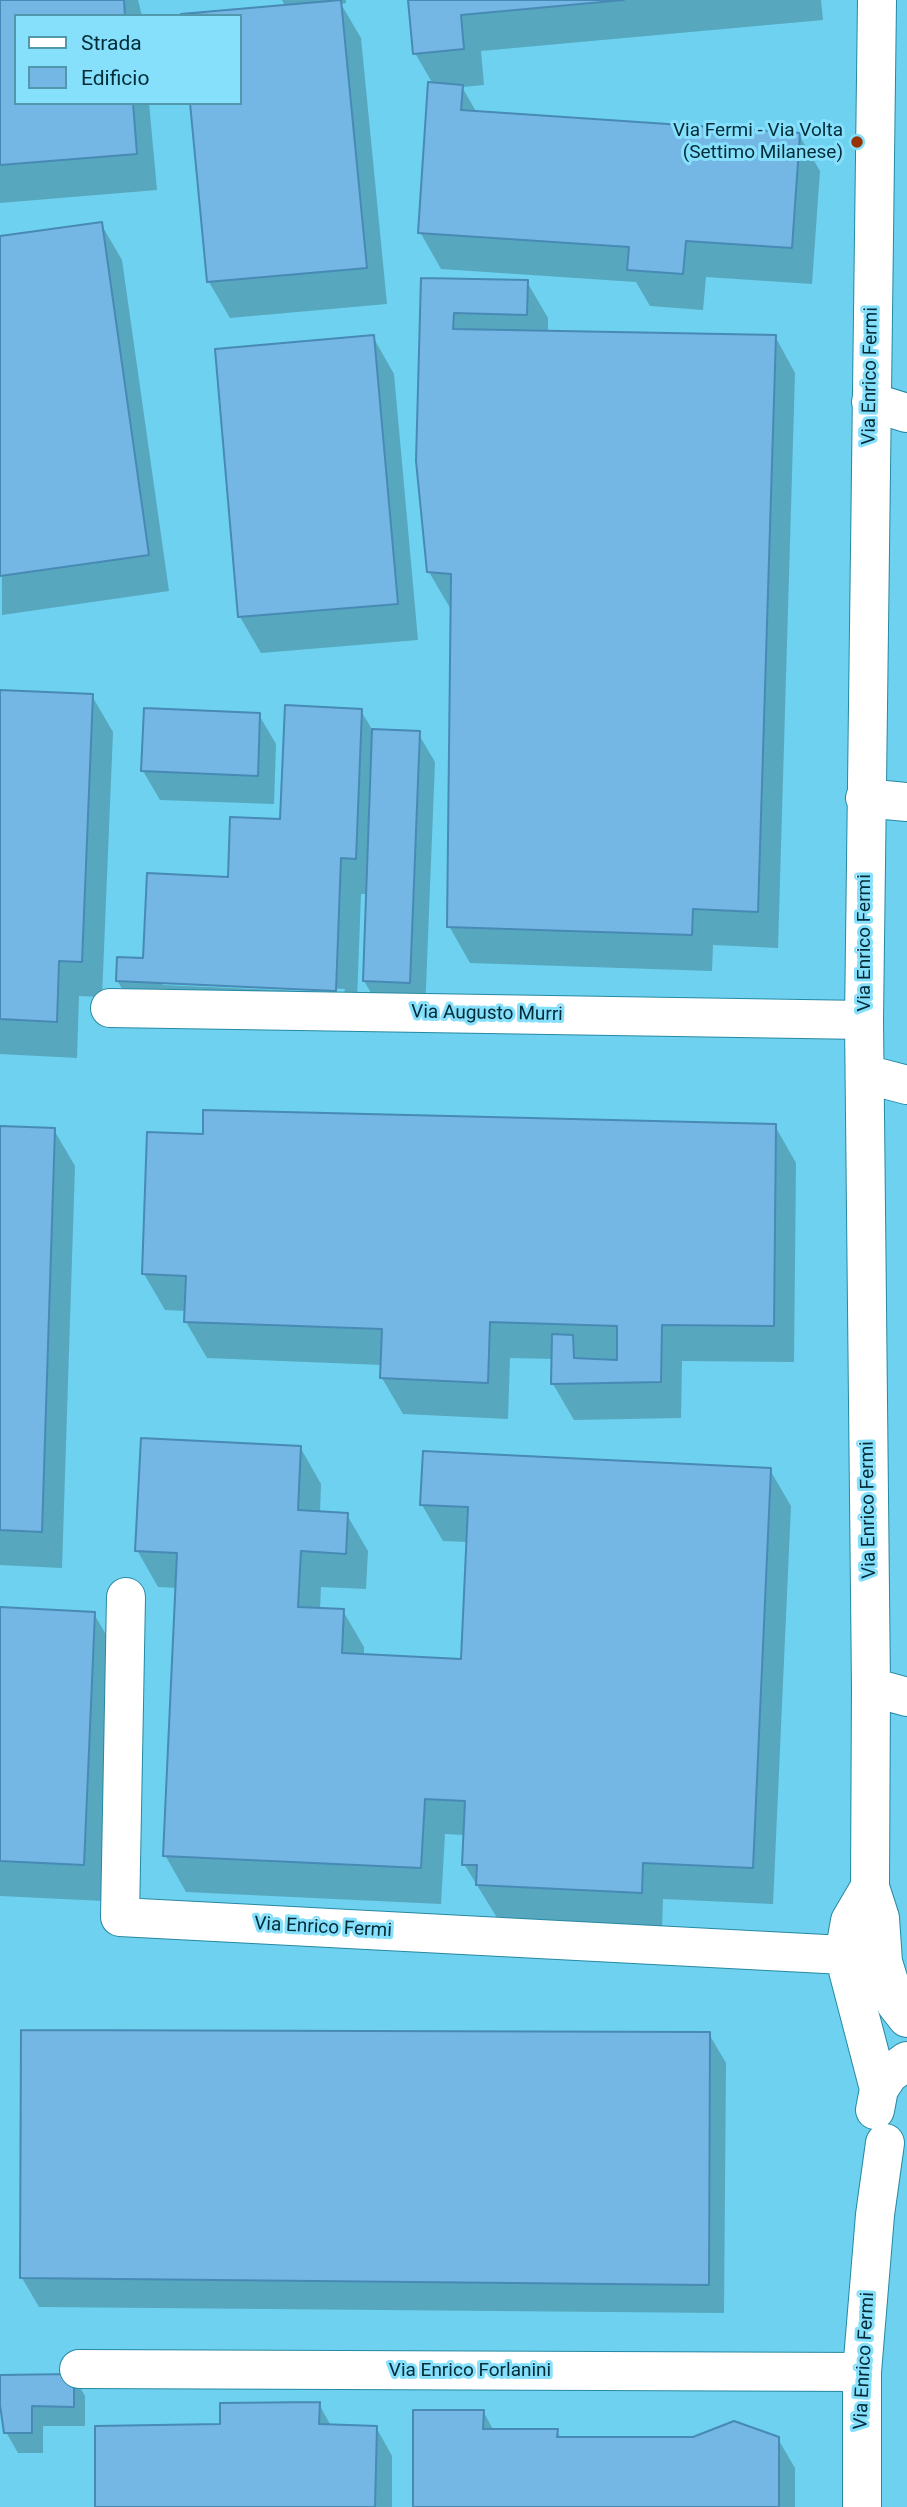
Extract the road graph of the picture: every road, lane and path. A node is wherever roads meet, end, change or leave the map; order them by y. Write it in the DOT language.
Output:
graph roads {
  1 [pos="877,0"];
  2 [pos="871,402"];
  3 [pos="907,413"];
  4 [pos="865,798"];
  5 [pos="907,802"];
  6 [pos="110,1008"];
  7 [pos="864,1020"];
  8 [pos="865,1074"];
  9 [pos="907,1085"];
  10 [pos="126,1597"];
  11 [pos="871,1687"];
  12 [pos="907,1697"];
  13 [pos="870,1887"];
  14 [pos="844,1955"];
  15 [pos="883,1962"];
  16 [pos="907,2018"];
  17 [pos="907,2061"];
  18 [pos="879,2089"];
  19 [pos="896,2152"];
  20 [pos="907,2188"];
  21 [pos="875,2215"];
  22 [pos="79,2369"];
  23 [pos="862,2372"];
  24 [pos="862,2507"];
  1 -- 2 [label="street, Via Enrico Fermi"];
  2 -- 3 [label="street"];
  2 -- 4 [label="street, Via Enrico Fermi"];
  4 -- 5 [label="street"];
  4 -- 7 [label="street, Via Enrico Fermi"];
  6 -- 7 [label="street, Via Augusto Murri"];
  7 -- 8 [label="street, Via Enrico Fermi"];
  8 -- 9 [label="street"];
  8 -- 11 [label="street, Via Enrico Fermi"];
  10 -- 14 [label="street, Via Enrico Fermi"];
  11 -- 12 [label="street"];
  11 -- 13 [label="street, Via Enrico Fermi"];
  13 -- 14 [label="street"];
  13 -- 15 [label="street, Via Enrico Fermi"];
  14 -- 15 [label="street, Via Enrico Fermi"];
  14 -- 18 [label="street"];
  15 -- 16 [label="street, Via Enrico Fermi"];
  17 -- 18 [label="street"];
  18 -- 19 [label="street"];
  19 -- 21 [label="street, Via Enrico Fermi"];
  20 -- 21 [label="street"];
  21 -- 23 [label="street, Via Enrico Fermi"];
  22 -- 23 [label="street, Via Enrico Forlanini"];
  23 -- 24 [label="street, Via Enrico Fermi"];
}
